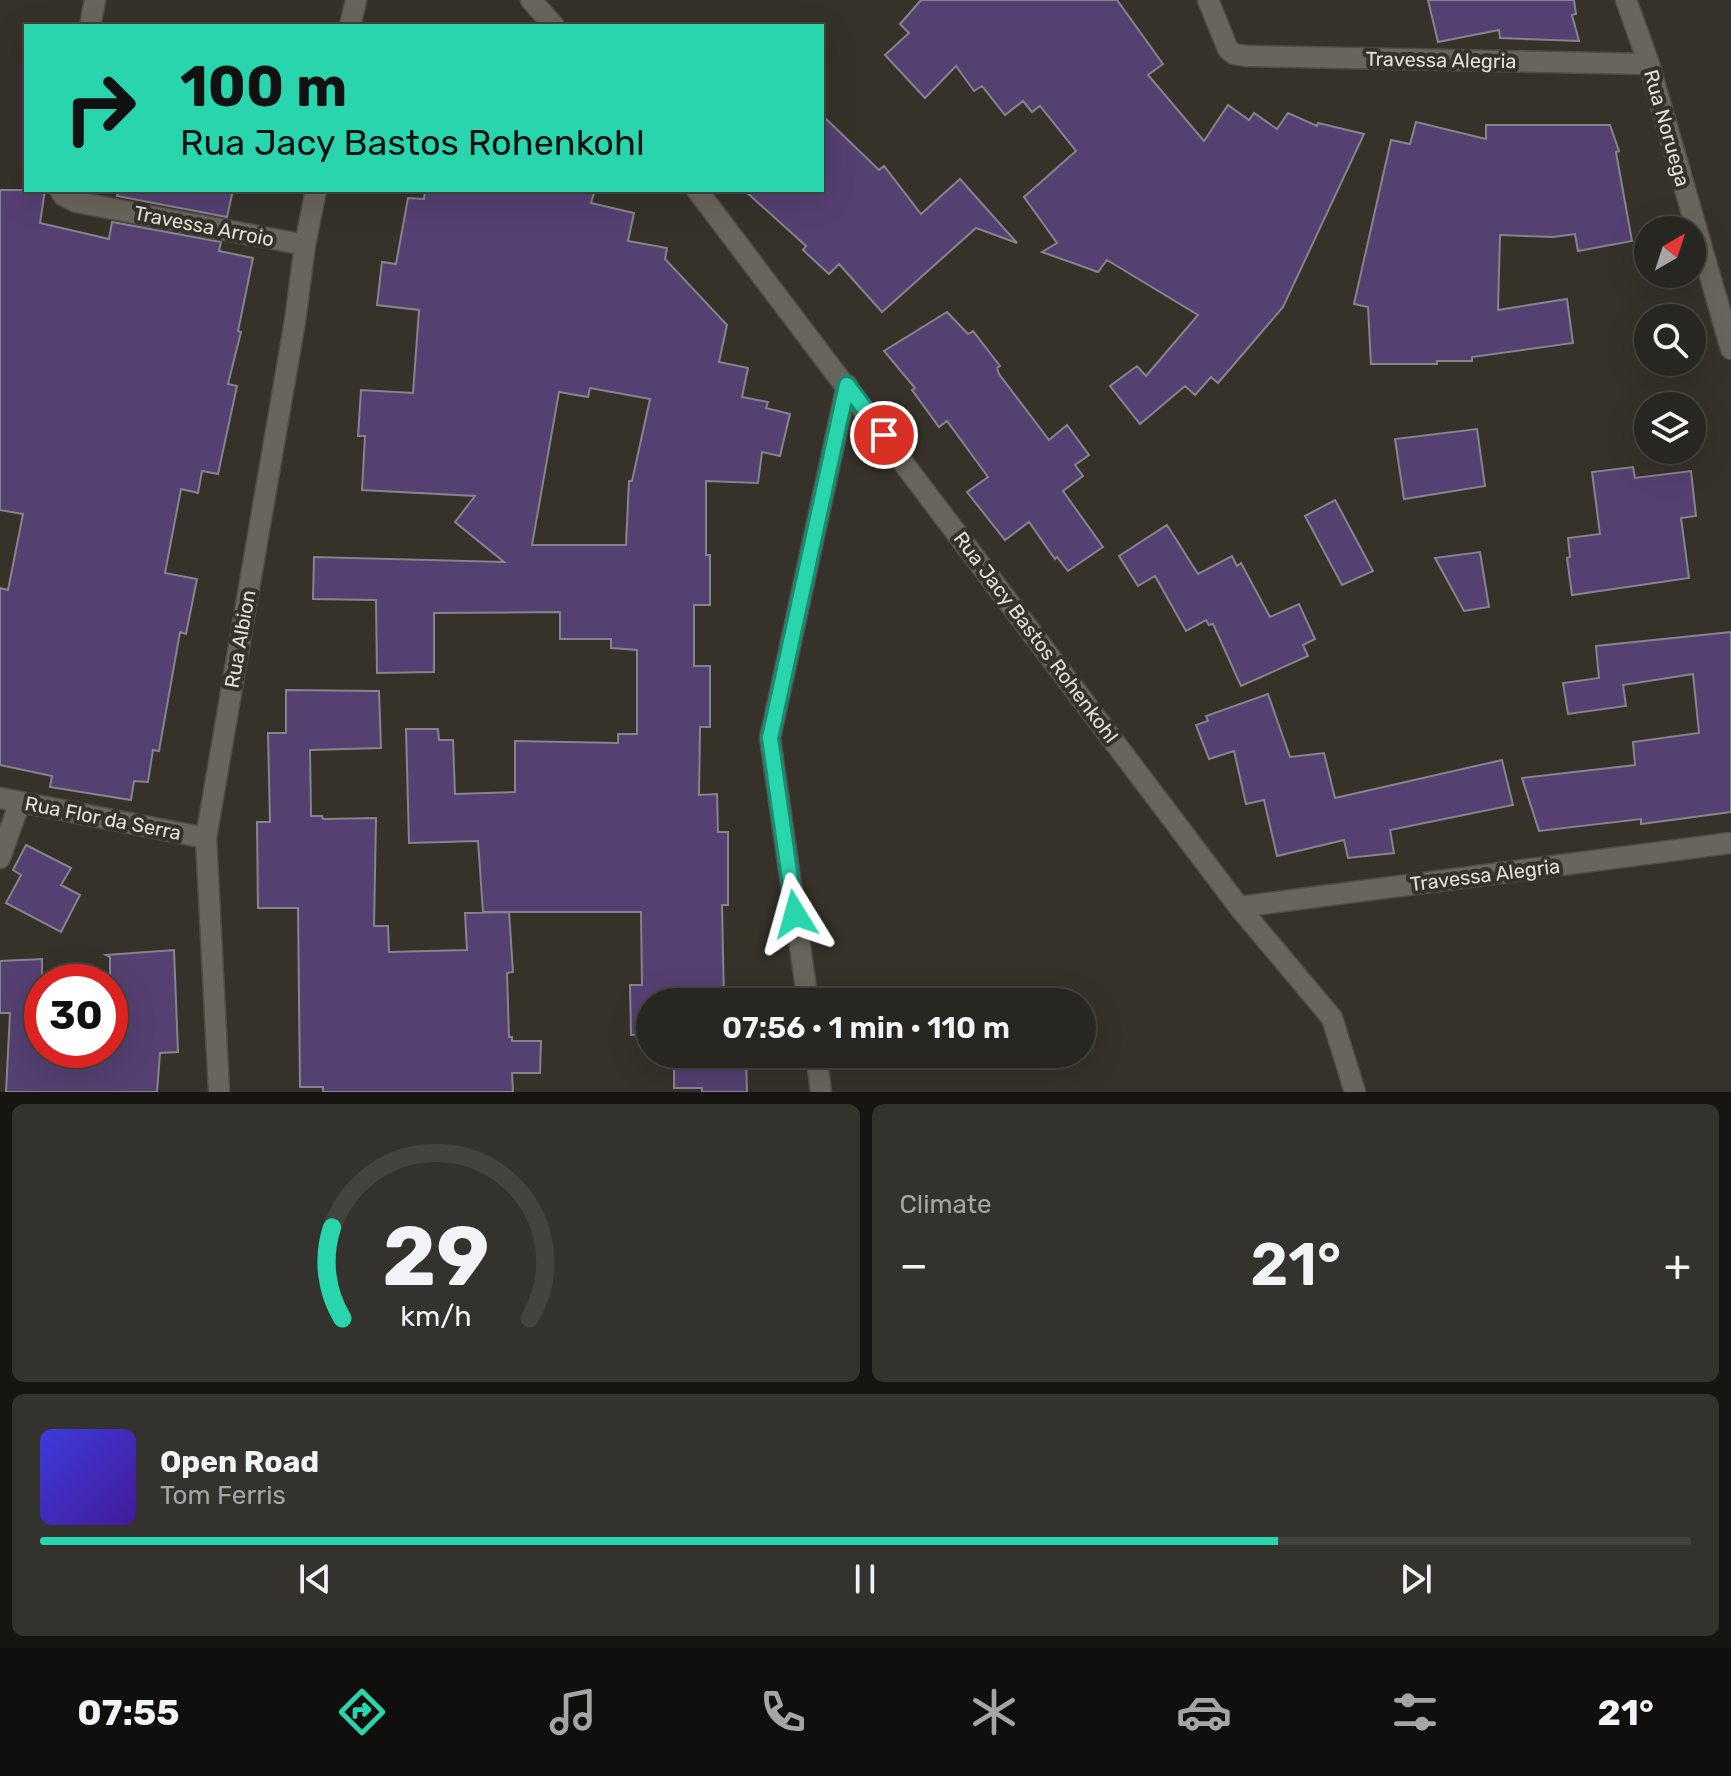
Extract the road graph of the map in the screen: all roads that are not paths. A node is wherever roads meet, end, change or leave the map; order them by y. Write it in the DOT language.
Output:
graph roads {
  1 [pos="95,0"];
  2 [pos="356,0"];
  3 [pos="531,0"];
  4 [pos="1208,0"];
  5 [pos="1626,0"];
  6 [pos="90,24"];
  7 [pos="350,24"];
  8 [pos="552,24"];
  9 [pos="1649,64"];
  10 [pos="61,192"];
  11 [pos="316,192"];
  12 [pos="699,192"];
  13 [pos="305,245"];
  14 [pos="1731,349"];
  15 [pos="847,385"];
  16 [pos="10,800"];
  17 [pos="206,838"];
  18 [pos="1731,843"];
  19 [pos="0,858"];
  20 [pos="1239,907"];
  21 [pos="806,988"];
  22 [pos="818,1068"];
  23 [pos="219,1092"];
  24 [pos="821,1092"];
  25 [pos="1355,1092"];
  1 -- 6 [label="street"];
  2 -- 7 [label="street"];
  3 -- 8 [label="street"];
  4 -- 9 [label="street, Travessa Alegria"];
  5 -- 9 [label="street, Rua Noruega"];
  9 -- 14 [label="street, Rua Noruega"];
  10 -- 13 [label="street, Travessa Arroio"];
  11 -- 13 [label="street, Rua Albion"];
  12 -- 15 [label="street, Rua Jacy Bastos Rohenkohl"];
  13 -- 17 [label="street, Rua Albion"];
  15 -- 20 [label="street, Rua Jacy Bastos Rohenkohl"];
  15 -- 21 [label="street"];
  16 -- 17 [label="street, Rua Flor da Serra"];
  16 -- 19 [label="street"];
  17 -- 23 [label="street, Rua Albion"];
  18 -- 20 [label="street, Travessa Alegria"];
  20 -- 25 [label="street, Rua Jacy Bastos Rohenkohl"];
  22 -- 24 [label="street"];
}
